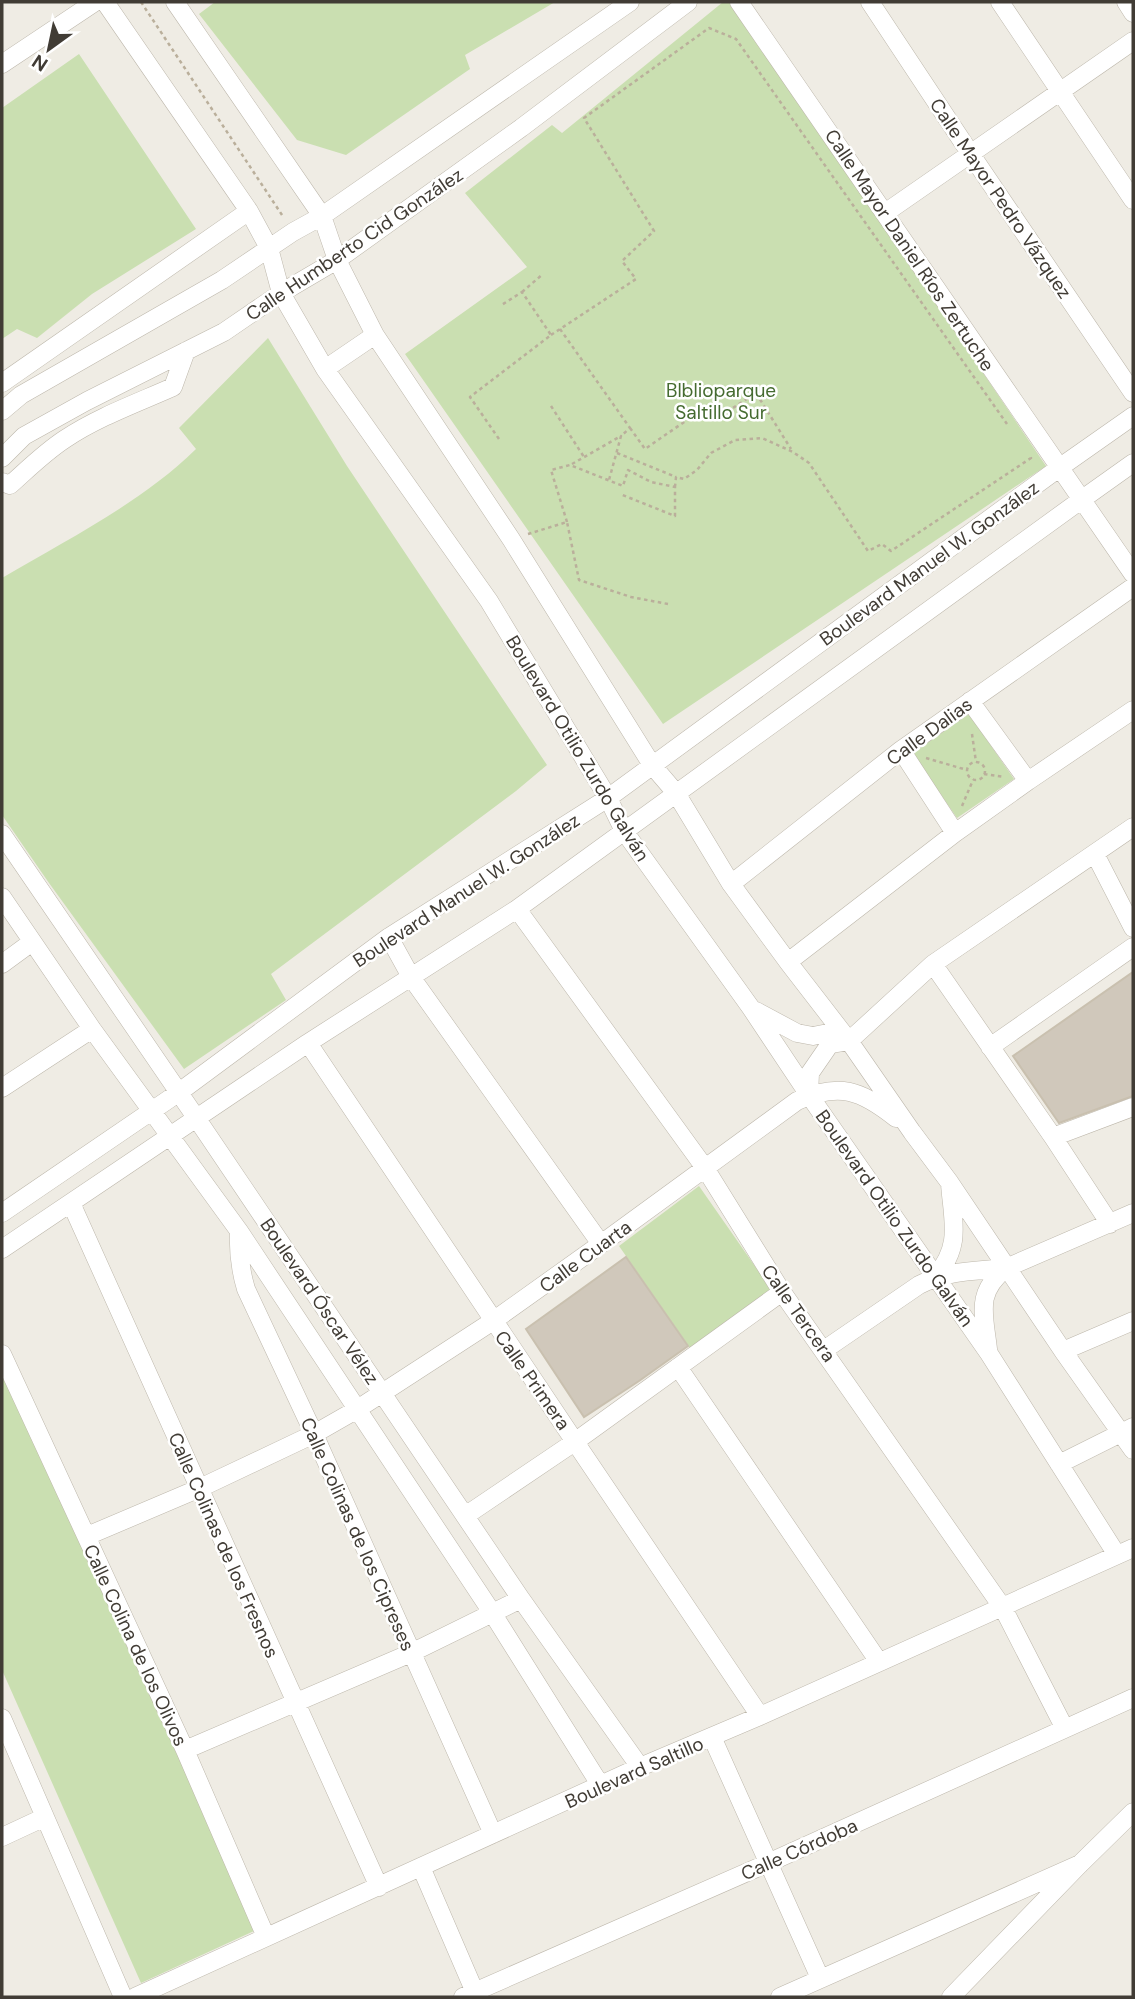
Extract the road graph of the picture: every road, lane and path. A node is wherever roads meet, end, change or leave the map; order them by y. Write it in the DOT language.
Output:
graph roads {
  1 [pos="95,2"];
  2 [pos="105,2"];
  3 [pos="141,2"];
  4 [pos="175,2"];
  5 [pos="630,2"];
  6 [pos="688,2"];
  7 [pos="739,2"];
  8 [pos="870,2"];
  9 [pos="1000,2"];
  10 [pos="1126,2"];
  11 [pos="1133,13"];
  12 [pos="1133,41"];
  13 [pos="3,60"];
  14 [pos="1061,91"];
  15 [pos="970,153"];
  16 [pos="1133,200"];
  17 [pos="249,211"];
  18 [pos="885,213"];
  19 [pos="322,216"];
  20 [pos="293,232"];
  21 [pos="270,248"];
  22 [pos="337,260"];
  23 [pos="543,274"];
  24 [pos="522,292"];
  25 [pos="281,293"];
  26 [pos="500,306"];
  27 [pos="560,329"];
  28 [pos="375,335"];
  29 [pos="551,335"];
  30 [pos="186,351"];
  31 [pos="326,369"];
  32 [pos="2,383"];
  33 [pos="1133,393"];
  34 [pos="551,406"];
  35 [pos="2,411"];
  36 [pos="1133,416"];
  37 [pos="1007,424"];
  38 [pos="630,428"];
  39 [pos="621,436"];
  40 [pos="499,439"];
  41 [pos="1023,446"];
  42 [pos="616,452"];
  43 [pos="793,452"];
  44 [pos="584,457"];
  45 [pos="2,458"];
  46 [pos="1133,463"];
  47 [pos="570,465"];
  48 [pos="1059,468"];
  49 [pos="676,477"];
  50 [pos="609,480"];
  51 [pos="2,482"];
  52 [pos="675,487"];
  53 [pos="620,494"];
  54 [pos="1081,500"];
  55 [pos="566,522"];
  56 [pos="512,539"];
  57 [pos="1133,575"];
  58 [pos="1133,587"];
  59 [pos="668,604"];
  60 [pos="971,701"];
  61 [pos="1133,711"];
  62 [pos="971,726"];
  63 [pos="901,750"];
  64 [pos="923,757"];
  65 [pos="976,762"];
  66 [pos="652,765"];
  67 [pos="967,770"];
  68 [pos="984,774"];
  69 [pos="1004,778"];
  70 [pos="973,780"];
  71 [pos="1028,780"];
  72 [pos="676,793"];
  73 [pos="608,798"];
  74 [pos="962,806"];
  75 [pos="1133,827"];
  76 [pos="624,831"];
  77 [pos="955,833"];
  78 [pos="2,834"];
  79 [pos="1095,854"];
  80 [pos="732,884"];
  81 [pos="2,897"];
  82 [pos="517,909"];
  83 [pos="1133,928"];
  84 [pos="389,937"];
  85 [pos="32,942"];
  86 [pos="1133,947"];
  87 [pos="788,962"];
  88 [pos="2,964"];
  89 [pos="933,964"];
  90 [pos="411,977"];
  91 [pos="751,1008"];
  92 [pos="92,1029"];
  93 [pos="849,1041"];
  94 [pos="308,1043"];
  95 [pos="990,1047"];
  96 [pos="2,1088"];
  97 [pos="178,1093"];
  98 [pos="809,1096"];
  99 [pos="1133,1107"];
  100 [pos="152,1111"];
  101 [pos="197,1119"];
  102 [pos="912,1132"];
  103 [pos="172,1136"];
  104 [pos="1053,1137"];
  105 [pos="705,1168"];
  106 [pos="950,1183"];
  107 [pos="71,1203"];
  108 [pos="2,1213"];
  109 [pos="1133,1213"];
  110 [pos="1110,1224"];
  111 [pos="239,1231"];
  112 [pos="601,1244"];
  113 [pos="2,1249"];
  114 [pos="1006,1268"];
  115 [pos="935,1276"];
  116 [pos="782,1292"];
  117 [pos="493,1321"];
  118 [pos="1133,1321"];
  119 [pos="824,1350"];
  120 [pos="1063,1351"];
  121 [pos="988,1352"];
  122 [pos="2,1354"];
  123 [pos="678,1367"];
  124 [pos="382,1394"];
  125 [pos="356,1410"];
  126 [pos="1127,1430"];
  127 [pos="314,1434"];
  128 [pos="576,1441"];
  129 [pos="1133,1450"];
  130 [pos="1059,1464"];
  131 [pos="200,1488"];
  132 [pos="464,1516"];
  133 [pos="87,1536"];
  134 [pos="1125,1552"];
  135 [pos="521,1599"];
  136 [pos="1003,1608"];
  137 [pos="493,1614"];
  138 [pos="411,1653"];
  139 [pos="879,1662"];
  140 [pos="1133,1698"];
  141 [pos="295,1704"];
  142 [pos="760,1716"];
  143 [pos="2,1718"];
  144 [pos="1064,1727"];
  145 [pos="712,1737"];
  146 [pos="185,1750"];
  147 [pos="640,1767"];
  148 [pos="601,1786"];
  149 [pos="1133,1812"];
  150 [pos="45,1817"];
  151 [pos="493,1834"];
  152 [pos="2,1838"];
  153 [pos="768,1863"];
  154 [pos="1080,1864"];
  155 [pos="421,1867"];
  156 [pos="379,1886"];
  157 [pos="266,1937"];
  158 [pos="820,1978"];
  159 [pos="472,1996"];
  160 [pos="123,1997"];
  161 [pos="135,1997"];
  162 [pos="780,1997"];
  163 [pos="951,1997"];
  1 -- 13 [label="street"];
  2 -- 17 [label="street, Boulevard Otilio Zurdo Galván"];
  3 -- 20 [label="path"];
  4 -- 19 [label="street"];
  5 -- 19 [label="street"];
  6 -- 22 [label="street, Calle Humberto Cid González"];
  7 -- 18 [label="street, Calle Mayor Daniel Ríos Zertuche"];
  8 -- 15 [label="street, Calle Mayor Pedro Vázquez"];
  9 -- 14 [label="street"];
  10 -- 11 [label="street"];
  12 -- 14 [label="street"];
  14 -- 15 [label="street"];
  14 -- 16 [label="street"];
  15 -- 18 [label="street"];
  15 -- 33 [label="street, Calle Mayor Pedro Vázquez"];
  17 -- 21 [label="street, Boulevard Otilio Zurdo Galván"];
  17 -- 32 [label="street"];
  18 -- 48 [label="street, Calle Mayor Daniel Ríos Zertuche"];
  19 -- 20 [label="street"];
  19 -- 22 [label="street"];
  20 -- 21 [label="street"];
  21 -- 25 [label="street, Boulevard Otilio Zurdo Galván"];
  21 -- 35 [label="street"];
  22 -- 25 [label="street, Calle Humberto Cid González"];
  22 -- 28 [label="street"];
  23 -- 24 [label="path"];
  24 -- 26 [label="path"];
  24 -- 29 [label="path"];
  25 -- 30 [label="street, Calle Humberto Cid González"];
  25 -- 31 [label="street, Boulevard Otilio Zurdo Galván"];
  27 -- 29 [label="path"];
  27 -- 37 [label="path"];
  27 -- 38 [label="path"];
  28 -- 31 [label="street"];
  28 -- 56 [label="street"];
  29 -- 40 [label="path"];
  30 -- 45 [label="street, Calle Humberto Cid González"];
  30 -- 51 [label="street"];
  31 -- 73 [label="street, Boulevard Otilio Zurdo Galván"];
  34 -- 44 [label="path"];
  36 -- 48 [label="street, Boulevard Manuel W. González"];
  38 -- 39 [label="path"];
  38 -- 43 [label="path"];
  39 -- 42 [label="path"];
  39 -- 44 [label="path"];
  41 -- 43 [label="path"];
  42 -- 49 [label="path"];
  42 -- 50 [label="path"];
  43 -- 49 [label="path"];
  44 -- 47 [label="path"];
  46 -- 54 [label="street, Boulevard Manuel W. González"];
  47 -- 50 [label="path"];
  47 -- 55 [label="path"];
  48 -- 54 [label="street, Calle Mayor Daniel Ríos Zertuche"];
  48 -- 66 [label="street, Boulevard Manuel W. González"];
  49 -- 52 [label="path"];
  50 -- 52 [label="path"];
  52 -- 53 [label="path"];
  54 -- 57 [label="street, Calle Mayor Daniel Ríos Zertuche"];
  54 -- 72 [label="street, Boulevard Manuel W. González"];
  55 -- 56 [label="path"];
  55 -- 59 [label="path"];
  56 -- 66 [label="street"];
  58 -- 60 [label="street, Calle Dalias"];
  60 -- 63 [label="street, Calle Dalias"];
  60 -- 71 [label="street"];
  61 -- 71 [label="street"];
  62 -- 65 [label="path"];
  63 -- 77 [label="street"];
  63 -- 80 [label="street, Calle Dalias"];
  64 -- 67 [label="path"];
  65 -- 67 [label="path"];
  65 -- 68 [label="path"];
  66 -- 72 [label="street"];
  66 -- 73 [label="street, Boulevard Manuel W. González"];
  67 -- 70 [label="path"];
  68 -- 69 [label="path"];
  68 -- 70 [label="path"];
  70 -- 74 [label="path"];
  71 -- 77 [label="street"];
  72 -- 76 [label="street, Boulevard Manuel W. González"];
  72 -- 80 [label="street"];
  73 -- 76 [label="street, Boulevard Otilio Zurdo Galván"];
  73 -- 84 [label="street, Boulevard Manuel W. González"];
  75 -- 79 [label="street"];
  76 -- 82 [label="street, Boulevard Manuel W. González"];
  76 -- 91 [label="street, Boulevard Otilio Zurdo Galván"];
  77 -- 87 [label="street"];
  78 -- 97 [label="street, Boulevard Óscar Vélez"];
  79 -- 83 [label="street"];
  79 -- 89 [label="street"];
  80 -- 87 [label="street"];
  81 -- 85 [label="street, Boulevard Óscar Vélez"];
  82 -- 90 [label="street, Boulevard Manuel W. González"];
  82 -- 105 [label="street, Calle Tercera"];
  84 -- 90 [label="street"];
  84 -- 97 [label="street, Boulevard Manuel W. González"];
  85 -- 88 [label="street"];
  85 -- 92 [label="street, Boulevard Óscar Vélez"];
  86 -- 95 [label="street"];
  87 -- 93 [label="street"];
  89 -- 93 [label="street"];
  89 -- 95 [label="street"];
  90 -- 94 [label="street, Boulevard Manuel W. González"];
  90 -- 112 [label="street"];
  91 -- 93 [label="street"];
  91 -- 98 [label="street, Boulevard Otilio Zurdo Galván"];
  92 -- 96 [label="street"];
  92 -- 100 [label="street, Boulevard Óscar Vélez"];
  93 -- 98 [label="street"];
  93 -- 102 [label="street"];
  94 -- 101 [label="street, Boulevard Manuel W. González"];
  94 -- 117 [label="street, Calle Primera"];
  95 -- 104 [label="street"];
  97 -- 100 [label="street, Boulevard Manuel W. González"];
  97 -- 101 [label="street, Boulevard Óscar Vélez"];
  98 -- 102 [label="street"];
  98 -- 105 [label="street, Calle Cuarta"];
  98 -- 115 [label="street, Boulevard Otilio Zurdo Galván"];
  99 -- 104 [label="street"];
  100 -- 103 [label="street, Boulevard Óscar Vélez"];
  100 -- 108 [label="street, Boulevard Manuel W. González"];
  101 -- 103 [label="street, Boulevard Manuel W. González"];
  101 -- 124 [label="street, Boulevard Óscar Vélez"];
  102 -- 106 [label="street"];
  103 -- 107 [label="street, Boulevard Manuel W. González"];
  103 -- 111 [label="street, Boulevard Óscar Vélez"];
  104 -- 110 [label="street"];
  105 -- 112 [label="street, Calle Cuarta"];
  105 -- 116 [label="street, Calle Tercera"];
  106 -- 114 [label="street"];
  106 -- 115 [label="street"];
  107 -- 113 [label="street, Boulevard Manuel W. González"];
  107 -- 131 [label="street, Calle Colinas de los Fresnos"];
  109 -- 110 [label="street"];
  110 -- 114 [label="street"];
  111 -- 125 [label="street, Boulevard Óscar Vélez"];
  111 -- 127 [label="street, Calle Colinas de los Cipreses"];
  112 -- 117 [label="street, Calle Cuarta"];
  114 -- 115 [label="street"];
  114 -- 120 [label="street"];
  114 -- 121 [label="street"];
  115 -- 119 [label="street"];
  115 -- 121 [label="street, Boulevard Otilio Zurdo Galván"];
  116 -- 119 [label="street, Calle Tercera"];
  116 -- 123 [label="street"];
  117 -- 124 [label="street, Calle Cuarta"];
  117 -- 128 [label="street, Calle Primera"];
  118 -- 120 [label="street"];
  119 -- 136 [label="street, Calle Tercera"];
  120 -- 126 [label="street"];
  121 -- 130 [label="street, Boulevard Otilio Zurdo Galván"];
  122 -- 133 [label="street, Calle Colina de los Olivos"];
  123 -- 128 [label="street"];
  123 -- 139 [label="street"];
  124 -- 125 [label="street, Calle Cuarta"];
  124 -- 132 [label="street, Boulevard Óscar Vélez"];
  125 -- 127 [label="street, Calle Cuarta"];
  125 -- 137 [label="street, Boulevard Óscar Vélez"];
  126 -- 129 [label="street"];
  126 -- 130 [label="street"];
  127 -- 131 [label="street, Calle Cuarta"];
  127 -- 138 [label="street, Calle Colinas de los Cipreses"];
  128 -- 132 [label="street"];
  128 -- 142 [label="street, Calle Primera"];
  130 -- 134 [label="street, Boulevard Otilio Zurdo Galván"];
  131 -- 133 [label="street, Calle Cuarta"];
  131 -- 141 [label="street, Calle Colinas de los Fresnos"];
  132 -- 135 [label="street, Boulevard Óscar Vélez"];
  133 -- 146 [label="street, Calle Colina de los Olivos"];
  134 -- 136 [label="street, Boulevard Saltillo"];
  135 -- 137 [label="street"];
  135 -- 147 [label="street, Boulevard Óscar Vélez"];
  136 -- 139 [label="street, Boulevard Saltillo"];
  136 -- 144 [label="street, Calle Tercera"];
  137 -- 138 [label="street"];
  137 -- 148 [label="street, Boulevard Óscar Vélez"];
  138 -- 141 [label="street"];
  138 -- 151 [label="street, Calle Colinas de los Cipreses"];
  139 -- 142 [label="street, Boulevard Saltillo"];
  140 -- 144 [label="street, Calle Córdoba"];
  141 -- 146 [label="street"];
  141 -- 156 [label="street, Calle Colinas de los Fresnos"];
  142 -- 145 [label="street, Boulevard Saltillo"];
  143 -- 150 [label="street"];
  144 -- 153 [label="street, Calle Córdoba"];
  145 -- 147 [label="street, Boulevard Saltillo"];
  145 -- 153 [label="street"];
  146 -- 157 [label="street, Calle Colina de los Olivos"];
  147 -- 148 [label="street, Boulevard Saltillo"];
  148 -- 151 [label="street, Boulevard Saltillo"];
  149 -- 154 [label="street"];
  150 -- 152 [label="street"];
  150 -- 160 [label="street"];
  151 -- 155 [label="street, Boulevard Saltillo"];
  153 -- 158 [label="street"];
  153 -- 159 [label="street, Calle Córdoba"];
  154 -- 158 [label="street"];
  154 -- 163 [label="street"];
  155 -- 156 [label="street, Boulevard Saltillo"];
  155 -- 159 [label="street"];
  156 -- 157 [label="street, Boulevard Saltillo"];
  157 -- 161 [label="street, Boulevard Saltillo"];
  158 -- 162 [label="street"];
}
